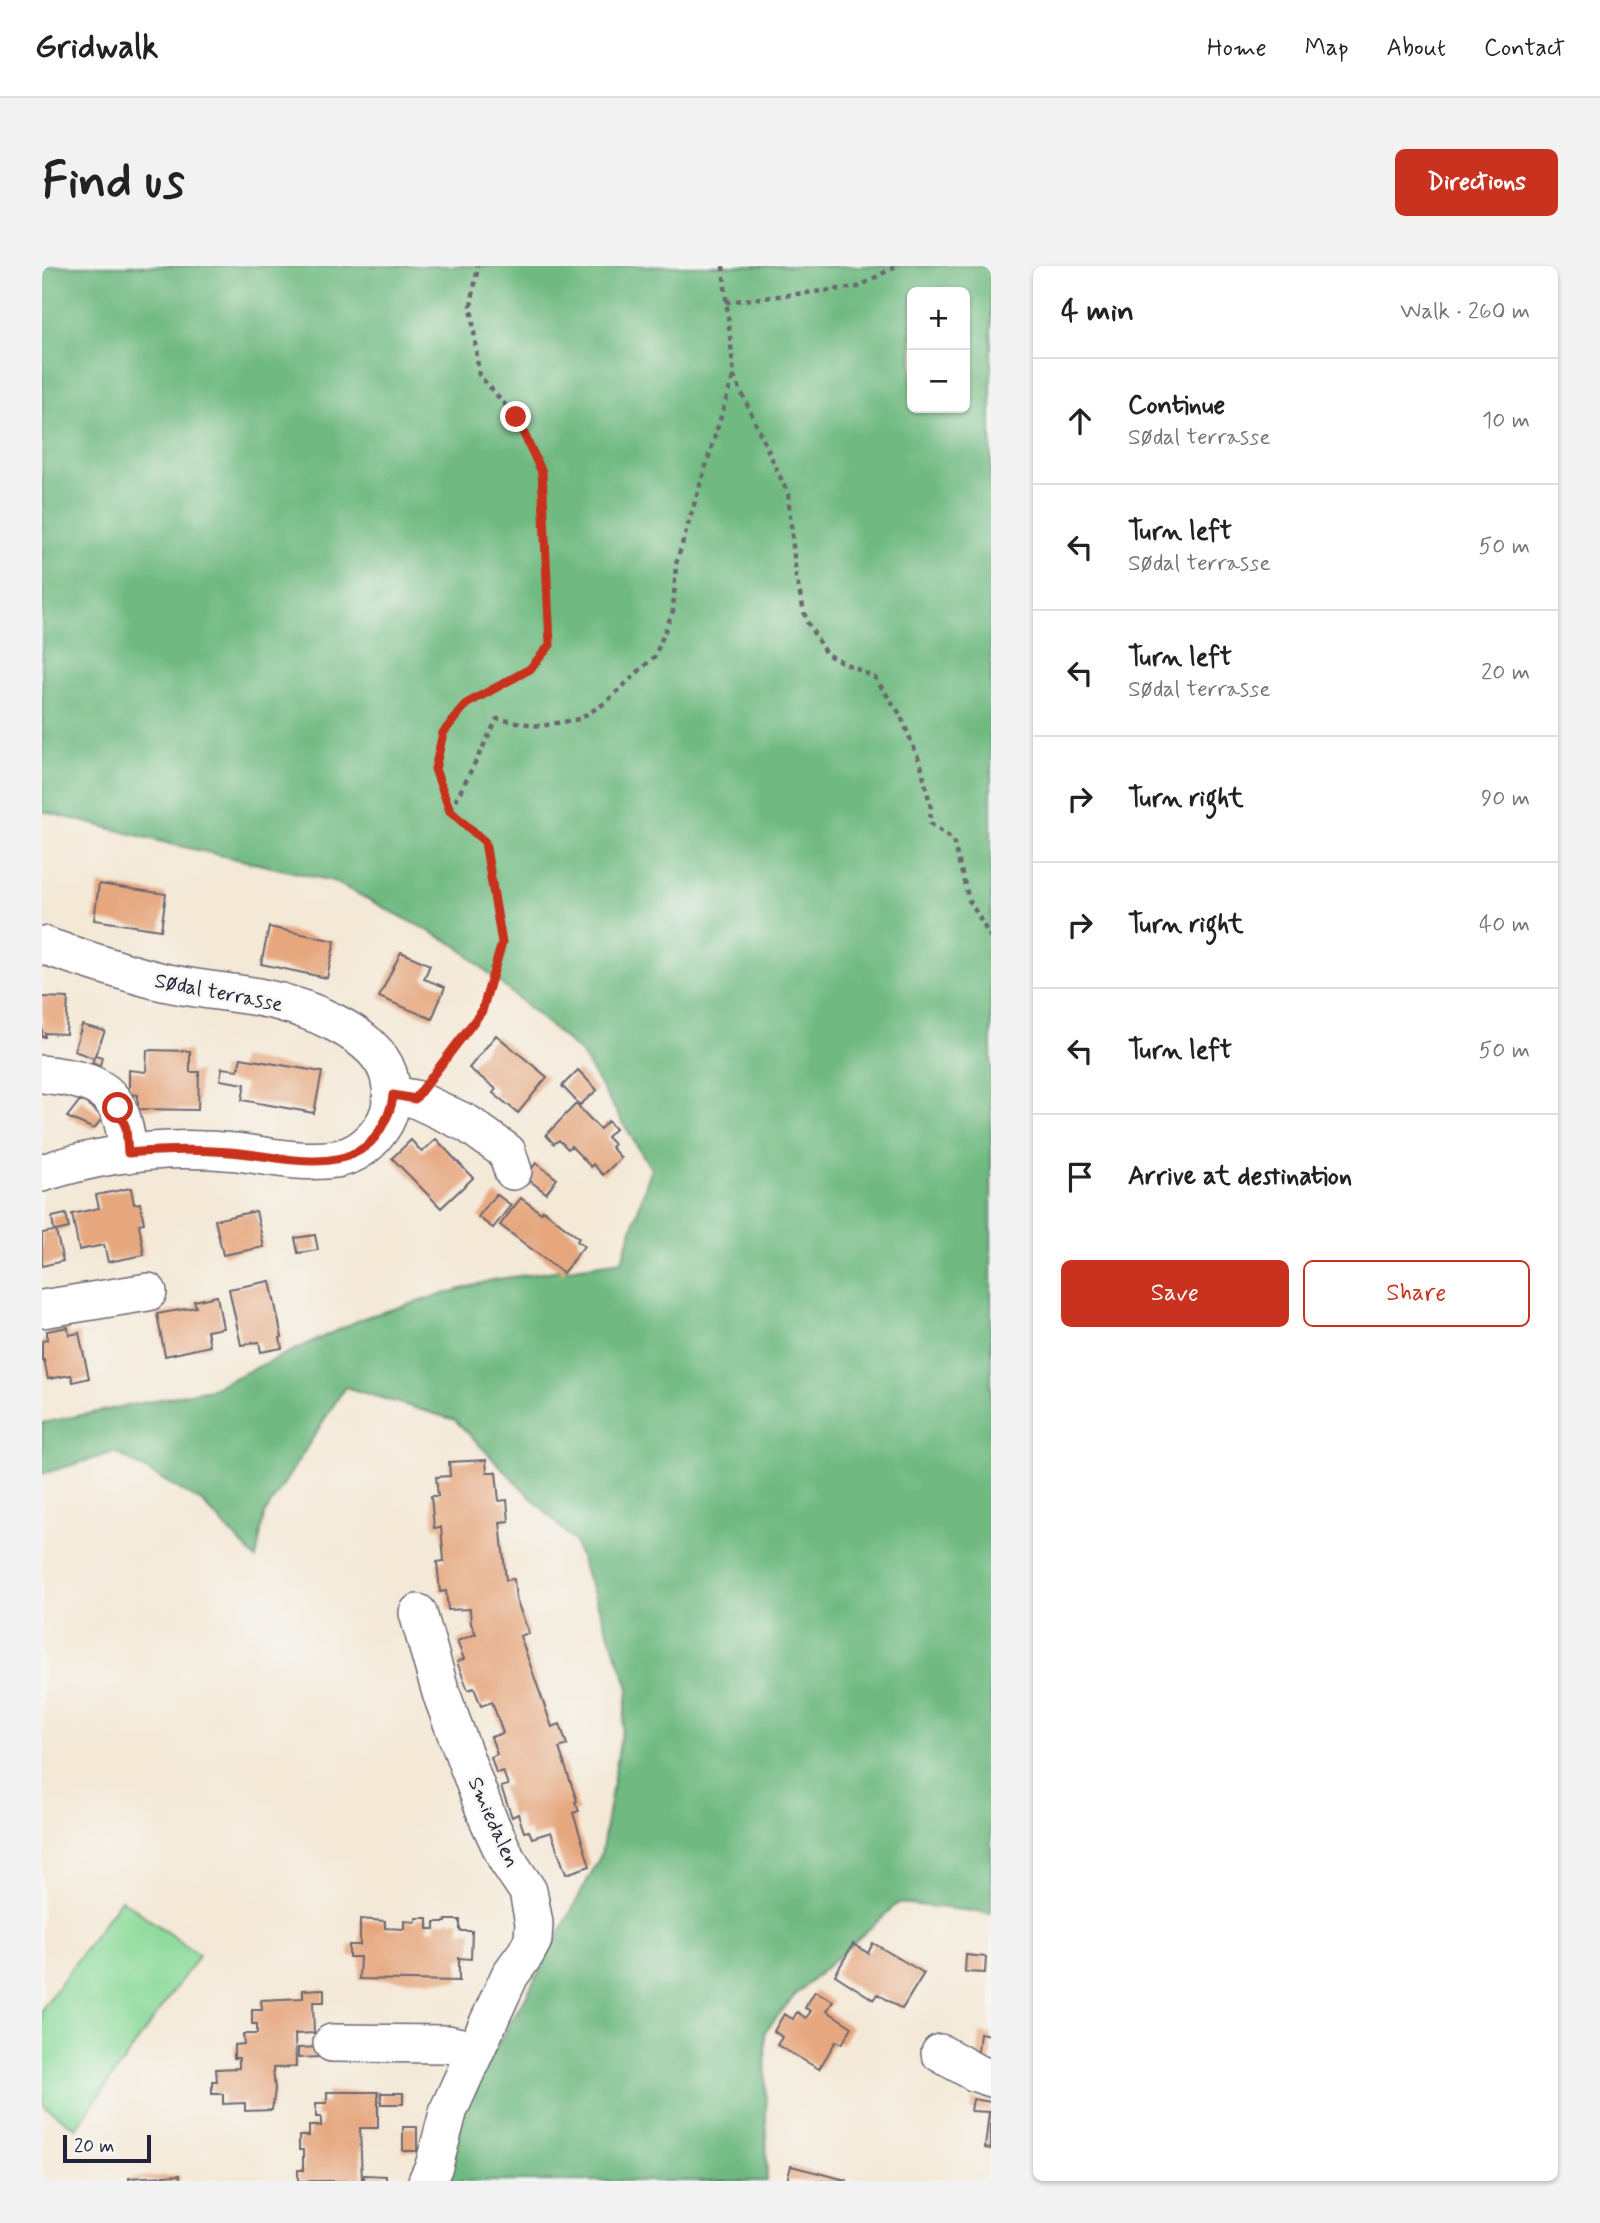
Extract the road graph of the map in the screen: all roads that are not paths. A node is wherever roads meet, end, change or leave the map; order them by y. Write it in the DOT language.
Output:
graph roads {
  1 [pos="42,945"];
  2 [pos="42,1074"];
  3 [pos="404,1097"];
  4 [pos="128,1153"];
  5 [pos="513,1171"];
  6 [pos="42,1173"];
  7 [pos="148,1292"];
  8 [pos="42,1309"];
  9 [pos="418,1613"];
  10 [pos="332,2043"];
  11 [pos="475,2050"];
  12 [pos="940,2053"];
  13 [pos="991,2078"];
  14 [pos="428,2181"];
  1 -- 3 [label="street, Sødal terrasse"];
  2 -- 4 [label="street"];
  3 -- 4 [label="street"];
  3 -- 5 [label="street"];
  4 -- 6 [label="street"];
  7 -- 8 [label="street"];
  9 -- 11 [label="street, Smiedalen"];
  10 -- 11 [label="street"];
  11 -- 14 [label="street, Smiedalen"];
  12 -- 13 [label="street"];
}
